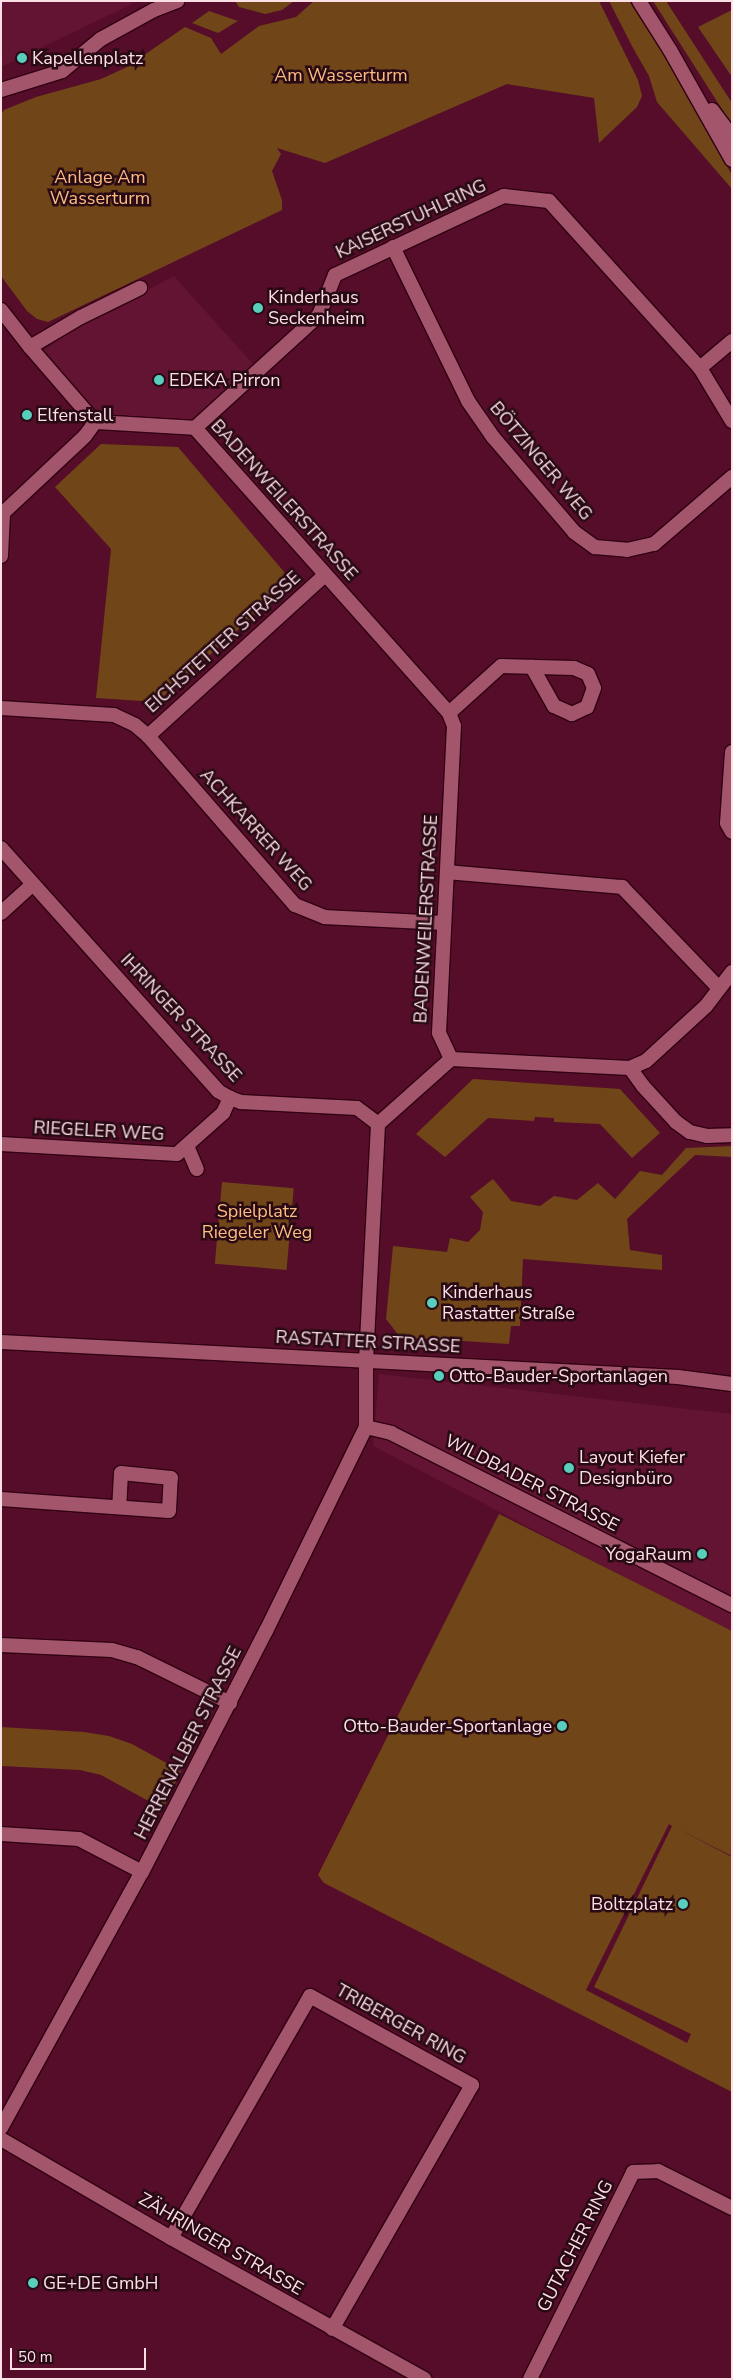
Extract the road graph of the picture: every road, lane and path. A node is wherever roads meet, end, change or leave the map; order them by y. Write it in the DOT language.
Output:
graph roads {
  1 [pos="177,1"];
  2 [pos="639,1"];
  3 [pos="156,4"];
  4 [pos="670,50"];
  5 [pos="1,90"];
  6 [pos="732,137"];
  7 [pos="732,160"];
  8 [pos="393,247"];
  9 [pos="140,288"];
  10 [pos="1,310"];
  11 [pos="732,341"];
  12 [pos="30,348"];
  13 [pos="700,368"];
  14 [pos="732,421"];
  15 [pos="95,422"];
  16 [pos="195,428"];
  17 [pos="732,477"];
  18 [pos="1,556"];
  19 [pos="325,575"];
  20 [pos="532,667"];
  21 [pos="1,708"];
  22 [pos="449,713"];
  23 [pos="148,736"];
  24 [pos="732,752"];
  25 [pos="732,832"];
  26 [pos="1,848"];
  27 [pos="446,872"];
  28 [pos="33,884"];
  29 [pos="1,913"];
  30 [pos="443,923"];
  31 [pos="732,972"];
  32 [pos="720,988"];
  33 [pos="451,1060"];
  34 [pos="630,1068"];
  35 [pos="230,1098"];
  36 [pos="378,1124"];
  37 [pos="732,1135"];
  38 [pos="1,1144"];
  39 [pos="187,1146"];
  40 [pos="197,1170"];
  41 [pos="1,1342"];
  42 [pos="366,1361"];
  43 [pos="732,1384"];
  44 [pos="366,1427"];
  45 [pos="1,1499"];
  46 [pos="119,1507"];
  47 [pos="732,1605"];
  48 [pos="1,1645"];
  49 [pos="230,1702"];
  50 [pos="1,1834"];
  51 [pos="142,1872"];
  52 [pos="1,2128"];
  53 [pos="1,2139"];
  54 [pos="732,2208"];
  55 [pos="172,2238"];
  56 [pos="332,2329"];
  57 [pos="424,2379"];
  58 [pos="530,2379"];
  1 -- 3 [label="street"];
  2 -- 4 [label="street"];
  3 -- 5 [label="street"];
  4 -- 6 [label="street"];
  4 -- 7 [label="street"];
  8 -- 13 [label="street, KAISERSTUHLRING"];
  8 -- 16 [label="street, KAISERSTUHLRING"];
  8 -- 17 [label="street, BÖTZINGER WEG"];
  9 -- 12 [label="street"];
  10 -- 12 [label="street"];
  11 -- 13 [label="street"];
  12 -- 15 [label="street"];
  13 -- 14 [label="street, KAISERSTUHLRING"];
  15 -- 16 [label="street, BADENWEILERSTRASSE"];
  15 -- 18 [label="street"];
  16 -- 19 [label="street, BADENWEILERSTRASSE"];
  19 -- 22 [label="street, BADENWEILERSTRASSE"];
  19 -- 23 [label="street, EICHSTETTER STRASSE"];
  20 -- 22 [label="street"];
  21 -- 23 [label="street, EICHSTETTER STRASSE"];
  22 -- 27 [label="street, BADENWEILERSTRASSE"];
  23 -- 30 [label="street, ACHKARRER WEG"];
  24 -- 25 [label="street"];
  26 -- 28 [label="street, IHRINGER STRASSE"];
  27 -- 30 [label="street, BADENWEILERSTRASSE"];
  27 -- 32 [label="street"];
  28 -- 29 [label="street"];
  28 -- 35 [label="street, IHRINGER STRASSE"];
  30 -- 33 [label="street, BADENWEILERSTRASSE"];
  31 -- 32 [label="street"];
  32 -- 34 [label="street"];
  33 -- 34 [label="street"];
  33 -- 36 [label="street"];
  34 -- 37 [label="street"];
  35 -- 36 [label="street, IHRINGER STRASSE"];
  35 -- 39 [label="street, RIEGELER WEG"];
  36 -- 42 [label="street"];
  38 -- 39 [label="street, RIEGELER WEG"];
  39 -- 40 [label="street"];
  41 -- 42 [label="street, RASTATTER STRASSE"];
  42 -- 43 [label="street, RASTATTER STRASSE"];
  42 -- 44 [label="street, HERRENALBER STRASSE"];
  44 -- 47 [label="street, WILDBADER STRASSE"];
  44 -- 49 [label="street, HERRENALBER STRASSE"];
  45 -- 46 [label="street"];
  48 -- 49 [label="street"];
  49 -- 51 [label="street, HERRENALBER STRASSE"];
  50 -- 51 [label="street"];
  51 -- 52 [label="street, HERRENALBER STRASSE"];
  53 -- 55 [label="street, ZÄHRINGER STRASSE"];
  54 -- 58 [label="street, GUTACHER RING"];
  55 -- 56 [label="street, ZÄHRINGER STRASSE"];
  55 -- 56 [label="street, TRIBERGER RING"];
  56 -- 57 [label="street, ZÄHRINGER STRASSE"];
}
